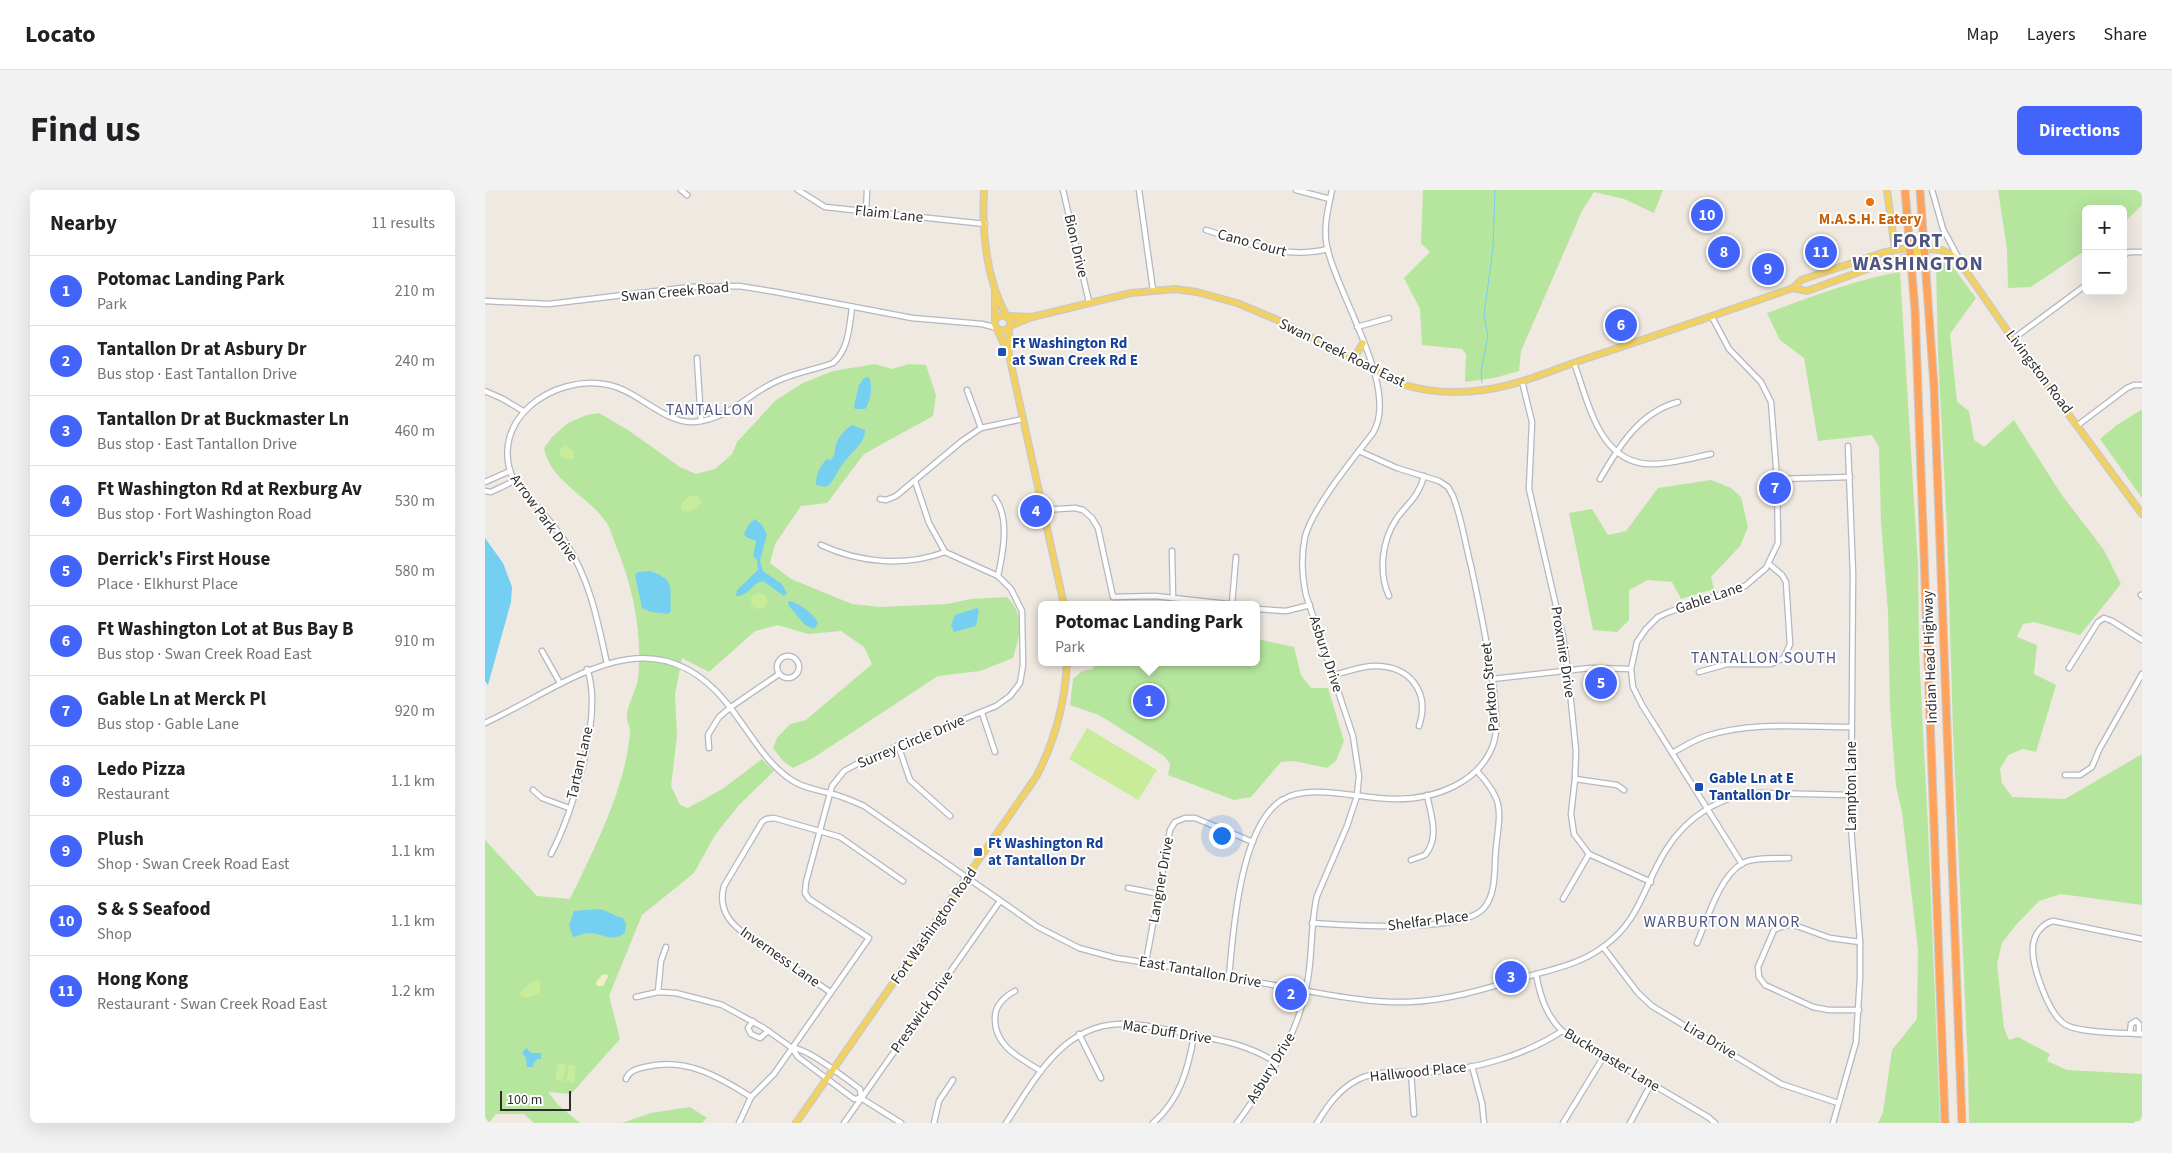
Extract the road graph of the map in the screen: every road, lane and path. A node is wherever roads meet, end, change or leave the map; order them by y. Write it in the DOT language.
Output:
graph roads {
  1 [pos="681,190"];
  2 [pos="799,190"];
  3 [pos="867,190"];
  4 [pos="984,190"];
  5 [pos="1063,190"];
  6 [pos="1139,190"];
  7 [pos="1295,190"];
  8 [pos="1332,190"];
  9 [pos="1887,190"];
  10 [pos="1905,190"];
  11 [pos="1920,190"];
  12 [pos="1932,190"];
  13 [pos="687,195"];
  14 [pos="1330,199"];
  15 [pos="866,212"];
  16 [pos="985,224"];
  17 [pos="1206,230"];
  18 [pos="1328,249"];
  19 [pos="1895,250"];
  20 [pos="1924,250"];
  21 [pos="1911,252"];
  22 [pos="2142,252"];
  23 [pos="2127,253"];
  24 [pos="1959,261"];
  25 [pos="1793,288"];
  26 [pos="2082,288"];
  27 [pos="1153,290"];
  28 [pos="995,292"];
  29 [pos="485,300"];
  30 [pos="1089,302"];
  31 [pos="852,308"];
  32 [pos="1007,316"];
  33 [pos="1033,317"];
  34 [pos="1713,317"];
  35 [pos="1389,318"];
  36 [pos="995,319"];
  37 [pos="982,324"];
  38 [pos="1009,327"];
  39 [pos="1357,327"];
  40 [pos="997,329"];
  41 [pos="2013,339"];
  42 [pos="1363,343"];
  43 [pos="1009,355"];
  44 [pos="1349,357"];
  45 [pos="697,358"];
  46 [pos="1574,363"];
  47 [pos="1373,370"];
  48 [pos="1522,381"];
  49 [pos="2142,385"];
  50 [pos="967,390"];
  51 [pos="485,391"];
  52 [pos="1679,402"];
  53 [pos="523,411"];
  54 [pos="1023,420"];
  55 [pos="701,421"];
  56 [pos="2078,425"];
  57 [pos="981,428"];
  58 [pos="1848,446"];
  59 [pos="1359,451"];
  60 [pos="1616,452"];
  61 [pos="1711,454"];
  62 [pos="510,471"];
  63 [pos="1424,476"];
  64 [pos="1850,477"];
  65 [pos="1600,479"];
  66 [pos="1777,479"];
  67 [pos="514,481"];
  68 [pos="915,481"];
  69 [pos="485,482"];
  70 [pos="485,491"];
  71 [pos="995,498"];
  72 [pos="880,499"];
  73 [pos="1043,510"];
  74 [pos="2142,514"];
  75 [pos="821,545"];
  76 [pos="1173,551"];
  77 [pos="945,552"];
  78 [pos="1236,557"];
  79 [pos="1769,564"];
  80 [pos="998,576"];
  81 [pos="1389,596"];
  82 [pos="1173,598"];
  83 [pos="1063,601"];
  84 [pos="1204,601"];
  85 [pos="1234,601"];
  86 [pos="1310,605"];
  87 [pos="1260,609"];
  88 [pos="2142,640"];
  89 [pos="542,651"];
  90 [pos="607,664"];
  91 [pos="1066,666"];
  92 [pos="2069,668"];
  93 [pos="587,669"];
  94 [pos="1631,669"];
  95 [pos="1568,672"];
  96 [pos="1699,672"];
  97 [pos="779,674"];
  98 [pos="2142,674"];
  99 [pos="1333,675"];
  100 [pos="1492,679"];
  101 [pos="560,683"];
  102 [pos="731,707"];
  103 [pos="982,713"];
  104 [pos="485,723"];
  105 [pos="1419,726"];
  106 [pos="1851,727"];
  107 [pos="899,745"];
  108 [pos="709,748"];
  109 [pos="995,752"];
  110 [pos="1672,753"];
  111 [pos="1477,772"];
  112 [pos="2065,776"];
  113 [pos="1575,779"];
  114 [pos="533,790"];
  115 [pos="1624,790"];
  116 [pos="830,793"];
  117 [pos="1427,795"];
  118 [pos="1850,795"];
  119 [pos="1357,796"];
  120 [pos="569,808"];
  121 [pos="1705,809"];
  122 [pos="950,816"];
  123 [pos="821,831"];
  124 [pos="1253,842"];
  125 [pos="551,854"];
  126 [pos="1589,854"];
  127 [pos="1789,858"];
  128 [pos="1411,860"];
  129 [pos="1742,864"];
  130 [pos="968,878"];
  131 [pos="903,881"];
  132 [pos="1651,882"];
  133 [pos="1128,888"];
  134 [pos="1159,894"];
  135 [pos="1563,899"];
  136 [pos="999,901"];
  137 [pos="1313,923"];
  138 [pos="2142,939"];
  139 [pos="1860,942"];
  140 [pos="1697,943"];
  141 [pos="666,947"];
  142 [pos="1603,948"];
  143 [pos="1146,962"];
  144 [pos="1536,974"];
  145 [pos="1229,977"];
  146 [pos="1306,990"];
  147 [pos="1015,991"];
  148 [pos="658,992"];
  149 [pos="830,992"];
  150 [pos="636,997"];
  151 [pos="1859,1010"];
  152 [pos="753,1021"];
  153 [pos="768,1031"];
  154 [pos="1562,1031"];
  155 [pos="2129,1033"];
  156 [pos="1079,1034"];
  157 [pos="2141,1034"];
  158 [pos="1194,1036"];
  159 [pos="792,1048"];
  160 [pos="1604,1056"];
  161 [pos="1277,1063"];
  162 [pos="1472,1066"];
  163 [pos="833,1070"];
  164 [pos="1041,1071"];
  165 [pos="1411,1073"];
  166 [pos="1101,1078"];
  167 [pos="626,1079"];
  168 [pos="827,1079"];
  169 [pos="953,1080"];
  170 [pos="1651,1084"];
  171 [pos="751,1097"];
  172 [pos="861,1098"];
  173 [pos="1838,1103"];
  174 [pos="1414,1114"];
  175 [pos="739,1123"];
  176 [pos="796,1123"];
  177 [pos="844,1123"];
  178 [pos="901,1123"];
  179 [pos="934,1123"];
  180 [pos="1006,1123"];
  181 [pos="1153,1123"];
  182 [pos="1237,1123"];
  183 [pos="1317,1123"];
  184 [pos="1483,1123"];
  185 [pos="1563,1123"];
  186 [pos="1630,1123"];
  187 [pos="1715,1123"];
  188 [pos="1833,1123"];
  189 [pos="1945,1123"];
  190 [pos="1962,1123"];
  1 -- 13 [label="street"];
  2 -- 15 [label="street, Flaim Lane"];
  3 -- 15 [label="street"];
  4 -- 16 [label="main road"];
  5 -- 30 [label="street, Bion Drive"];
  6 -- 27 [label="street"];
  7 -- 14 [label="street"];
  8 -- 14 [label="street, Asbury Drive"];
  9 -- 19 [label="main road"];
  10 -- 21 [label="highway, Indian Head Highway"];
  11 -- 20 [label="highway, Indian Head Highway"];
  12 -- 24 [label="street"];
  14 -- 18 [label="street, Asbury Drive"];
  15 -- 16 [label="street, Flaim Lane"];
  16 -- 28 [label="main road"];
  17 -- 18 [label="street, Cano Court"];
  18 -- 39 [label="street, Asbury Drive"];
  19 -- 21 [label="main road, Swan Creek Road East"];
  19 -- 25 [label="main road, Swan Creek Road East"];
  20 -- 21 [label="main road, Swan Creek Road East"];
  20 -- 24 [label="main road, Livingston Road"];
  20 -- 190 [label="highway, Indian Head Highway"];
  21 -- 25 [label="main road, Swan Creek Road East"];
  21 -- 189 [label="highway, Indian Head Highway"];
  22 -- 23 [label="street"];
  24 -- 41 [label="main road, Livingston Road"];
  25 -- 34 [label="main road, Swan Creek Road East"];
  26 -- 41 [label="street"];
  27 -- 30 [label="main road, Swan Creek Road East"];
  27 -- 44 [label="main road, Swan Creek Road East"];
  28 -- 32 [label="main road"];
  28 -- 36 [label="main road"];
  29 -- 31 [label="street, Swan Creek Road"];
  30 -- 33 [label="main road, Swan Creek Road East"];
  31 -- 37 [label="street, Swan Creek Road"];
  31 -- 55 [label="street, Arrow Park Drive"];
  32 -- 33 [label="main road, Swan Creek Road East"];
  32 -- 36 [label="main road"];
  32 -- 38 [label="main road"];
  33 -- 38 [label="main road, Swan Creek Road East"];
  34 -- 46 [label="main road, Swan Creek Road East"];
  34 -- 66 [label="street, Gable Lane"];
  35 -- 39 [label="street"];
  36 -- 37 [label="street, Swan Creek Road"];
  36 -- 40 [label="main road"];
  37 -- 40 [label="street, Swan Creek Road"];
  38 -- 40 [label="main road"];
  38 -- 43 [label="main road"];
  39 -- 42 [label="street, Asbury Drive"];
  40 -- 43 [label="main road"];
  41 -- 56 [label="main road, Livingston Road"];
  42 -- 44 [label="main road"];
  42 -- 47 [label="street, Asbury Drive"];
  43 -- 54 [label="main road"];
  44 -- 47 [label="main road, Swan Creek Road East"];
  45 -- 55 [label="street"];
  46 -- 48 [label="main road, Swan Creek Road East"];
  46 -- 60 [label="street"];
  47 -- 48 [label="main road, Swan Creek Road East"];
  47 -- 59 [label="street, Asbury Drive"];
  48 -- 95 [label="street, Proxmire Drive"];
  49 -- 56 [label="street"];
  50 -- 57 [label="street"];
  51 -- 53 [label="street"];
  52 -- 60 [label="street"];
  53 -- 55 [label="street, Arrow Park Drive"];
  53 -- 62 [label="street, Arrow Park Drive"];
  54 -- 57 [label="street"];
  54 -- 73 [label="main road"];
  56 -- 74 [label="main road, Livingston Road"];
  57 -- 68 [label="street"];
  58 -- 64 [label="street, Lampton Lane"];
  59 -- 63 [label="street, Parkton Street"];
  59 -- 86 [label="street, Asbury Drive"];
  60 -- 61 [label="street"];
  60 -- 65 [label="street"];
  62 -- 67 [label="street, Arrow Park Drive"];
  62 -- 69 [label="street"];
  63 -- 81 [label="street"];
  63 -- 100 [label="street, Parkton Street"];
  64 -- 66 [label="street"];
  64 -- 106 [label="street, Lampton Lane"];
  66 -- 79 [label="street, Gable Lane"];
  67 -- 70 [label="street"];
  67 -- 90 [label="street, Arrow Park Drive"];
  68 -- 72 [label="street"];
  68 -- 77 [label="street"];
  71 -- 80 [label="street"];
  73 -- 82 [label="street"];
  73 -- 83 [label="main road"];
  75 -- 77 [label="street"];
  76 -- 82 [label="street"];
  77 -- 80 [label="street, Surrey Circle Drive"];
  78 -- 85 [label="street"];
  79 -- 94 [label="street, Gable Lane"];
  79 -- 96 [label="street"];
  80 -- 103 [label="street, Surrey Circle Drive"];
  82 -- 84 [label="street"];
  86 -- 87 [label="street"];
  86 -- 99 [label="street, Asbury Drive"];
  88 -- 92 [label="street"];
  89 -- 101 [label="street"];
  90 -- 93 [label="street, East Tantallon Drive"];
  90 -- 102 [label="street, East Tantallon Drive"];
  91 -- 130 [label="main road, Fort Washington Road"];
  93 -- 101 [label="street, East Tantallon Drive"];
  93 -- 120 [label="street, Tartan Lane"];
  94 -- 95 [label="street"];
  94 -- 110 [label="street, Gable Lane"];
  95 -- 100 [label="street"];
  95 -- 113 [label="street, Proxmire Drive"];
  97 -- 97 [label="street"];
  97 -- 102 [label="street"];
  98 -- 112 [label="street"];
  99 -- 105 [label="street"];
  99 -- 119 [label="street, Asbury Drive"];
  100 -- 111 [label="street, Parkton Street"];
  101 -- 104 [label="street, East Tantallon Drive"];
  102 -- 108 [label="street"];
  102 -- 116 [label="street, East Tantallon Drive"];
  103 -- 107 [label="street, Surrey Circle Drive"];
  103 -- 109 [label="street"];
  106 -- 110 [label="street"];
  106 -- 118 [label="street, Lampton Lane"];
  107 -- 116 [label="street, Surrey Circle Drive"];
  107 -- 122 [label="street"];
  110 -- 121 [label="street, Gable Lane"];
  111 -- 117 [label="street, Parkton Street"];
  111 -- 137 [label="street, Shelfar Place"];
  113 -- 115 [label="street"];
  113 -- 126 [label="street, Proxmire Drive"];
  114 -- 120 [label="street"];
  116 -- 123 [label="street, Surrey Circle Drive"];
  116 -- 130 [label="street, East Tantallon Drive"];
  117 -- 119 [label="street, Parkton Street"];
  117 -- 128 [label="street"];
  118 -- 121 [label="street, East Tantallon Drive"];
  118 -- 139 [label="street, Lampton Lane"];
  119 -- 124 [label="street, Parkton Street"];
  119 -- 137 [label="street, Asbury Drive"];
  120 -- 125 [label="street, Tartan Lane"];
  121 -- 129 [label="street, Gable Lane"];
  121 -- 132 [label="street, East Tantallon Drive"];
  123 -- 131 [label="street, Inverness Lane"];
  123 -- 149 [label="street, Surrey Circle Drive"];
  123 -- 149 [label="street, Inverness Lane"];
  124 -- 134 [label="street, Langner Drive"];
  124 -- 145 [label="street, Parkton Street"];
  126 -- 132 [label="street"];
  126 -- 135 [label="street"];
  127 -- 129 [label="street"];
  129 -- 140 [label="street"];
  130 -- 136 [label="street, East Tantallon Drive"];
  130 -- 163 [label="main road, Fort Washington Road"];
  132 -- 142 [label="street, East Tantallon Drive"];
  133 -- 134 [label="street"];
  134 -- 143 [label="street, Langner Drive"];
  136 -- 143 [label="street, East Tantallon Drive"];
  136 -- 172 [label="street, Prestwick Drive"];
  137 -- 146 [label="street, Asbury Drive"];
  138 -- 155 [label="street"];
  139 -- 151 [label="street, Lampton Lane"];
  139 -- 151 [label="street"];
  141 -- 148 [label="street"];
  142 -- 144 [label="street, East Tantallon Drive"];
  142 -- 173 [label="street, Lira Drive"];
  143 -- 145 [label="street, East Tantallon Drive"];
  144 -- 146 [label="street, East Tantallon Drive"];
  144 -- 154 [label="street, Buckmaster Lane"];
  145 -- 146 [label="street, East Tantallon Drive"];
  146 -- 161 [label="street, Asbury Drive"];
  147 -- 164 [label="street"];
  148 -- 150 [label="street"];
  148 -- 152 [label="street"];
  149 -- 159 [label="street, Surrey Circle Drive"];
  151 -- 173 [label="street, Lampton Lane"];
  152 -- 153 [label="street"];
  152 -- 153 [label="street"];
  153 -- 159 [label="street"];
  154 -- 160 [label="street, Buckmaster Lane"];
  154 -- 162 [label="street, Hallwood Place"];
  155 -- 157 [label="street"];
  155 -- 157 [label="street"];
  156 -- 158 [label="street, Mac Duff Drive"];
  156 -- 164 [label="street, Mac Duff Drive"];
  156 -- 166 [label="street"];
  158 -- 161 [label="street, Mac Duff Drive"];
  158 -- 181 [label="street"];
  159 -- 163 [label="street"];
  159 -- 168 [label="street"];
  159 -- 171 [label="street, Surrey Circle Drive"];
  160 -- 170 [label="street, Buckmaster Lane"];
  160 -- 185 [label="street"];
  161 -- 182 [label="street, Asbury Drive"];
  162 -- 165 [label="street, Hallwood Place"];
  162 -- 184 [label="street"];
  163 -- 168 [label="main road, Fort Washington Road"];
  163 -- 172 [label="street"];
  164 -- 180 [label="street, Mac Duff Drive"];
  165 -- 174 [label="street"];
  165 -- 183 [label="street, Hallwood Place"];
  167 -- 171 [label="street"];
  168 -- 172 [label="street"];
  168 -- 176 [label="main road, Fort Washington Road"];
  169 -- 179 [label="street"];
  170 -- 186 [label="street"];
  170 -- 187 [label="street, Buckmaster Lane"];
  171 -- 175 [label="street"];
  172 -- 177 [label="street, Prestwick Drive"];
  172 -- 178 [label="street"];
  173 -- 188 [label="street, Lampton Lane"];
}
